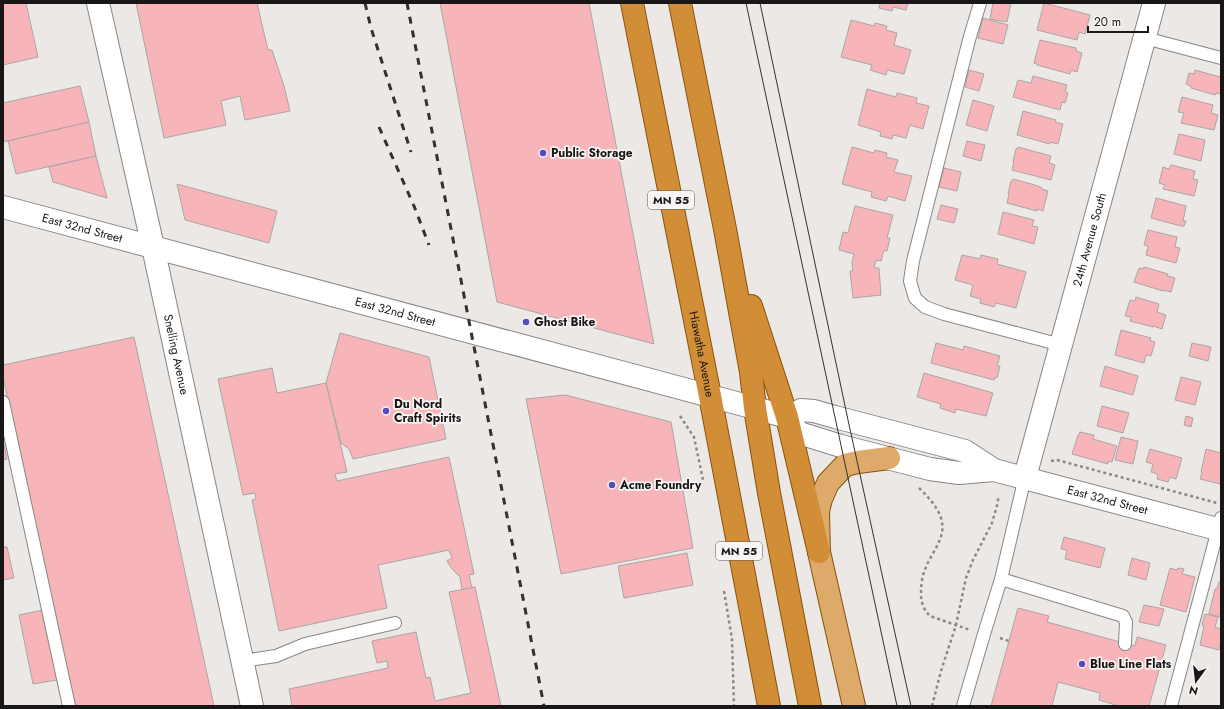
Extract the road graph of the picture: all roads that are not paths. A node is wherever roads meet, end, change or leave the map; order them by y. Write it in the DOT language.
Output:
graph roads {
  1 [pos="98,3"];
  2 [pos="632,3"];
  3 [pos="680,3"];
  4 [pos="980,3"];
  5 [pos="1154,3"];
  6 [pos="1145,38"];
  7 [pos="1221,58"];
  8 [pos="3,207"];
  9 [pos="725,229"];
  10 [pos="153,247"];
  11 [pos="1061,345"];
  12 [pos="710,396"];
  13 [pos="3,402"];
  14 [pos="755,408"];
  15 [pos="787,417"];
  16 [pos="889,458"];
  17 [pos="994,470"];
  18 [pos="1024,477"];
  19 [pos="1220,525"];
  20 [pos="819,552"];
  21 [pos="1001,579"];
  22 [pos="395,623"];
  23 [pos="753,624"];
  24 [pos="1125,644"];
  25 [pos="242,660"];
  26 [pos="69,706"];
  27 [pos="252,706"];
  28 [pos="759,706"];
  29 [pos="769,706"];
  30 [pos="810,706"];
  31 [pos="854,706"];
  32 [pos="964,706"];
  33 [pos="1171,706"];
  1 -- 10 [label="street, Snelling Avenue"];
  2 -- 12 [label="highway, Hiawatha Avenue / MN 55"];
  3 -- 9 [label="highway, MN 55"];
  4 -- 11 [label="lane"];
  5 -- 6 [label="street, 24th Avenue South"];
  6 -- 7 [label="lane"];
  6 -- 11 [label="street, 24th Avenue South"];
  8 -- 10 [label="street, East 32nd Street"];
  9 -- 14 [label="highway, MN 55"];
  9 -- 15 [label="highway"];
  10 -- 12 [label="street, East 32nd Street"];
  10 -- 25 [label="street, Snelling Avenue"];
  11 -- 18 [label="street, 24th Avenue South"];
  12 -- 14 [label="street, East 32nd Street"];
  12 -- 23 [label="highway, Hiawatha Avenue / MN 55"];
  13 -- 26 [label="lane"];
  14 -- 15 [label="street, East 32nd Street"];
  14 -- 30 [label="highway, MN 55"];
  15 -- 16 [label="street, East 32nd Street"];
  15 -- 17 [label="street, East 32nd Street"];
  15 -- 20 [label="highway"];
  16 -- 17 [label="street, East 32nd Street"];
  16 -- 20 [label="main road"];
  17 -- 18 [label="street, East 32nd Street"];
  18 -- 19 [label="street, East 32nd Street"];
  18 -- 21 [label="lane"];
  19 -- 33 [label="lane"];
  20 -- 31 [label="main road"];
  21 -- 24 [label="lane"];
  21 -- 32 [label="lane"];
  22 -- 25 [label="lane"];
  23 -- 28 [label="highway"];
  23 -- 29 [label="highway, Hiawatha Avenue / MN 55"];
  25 -- 27 [label="street, Snelling Avenue"];
}
